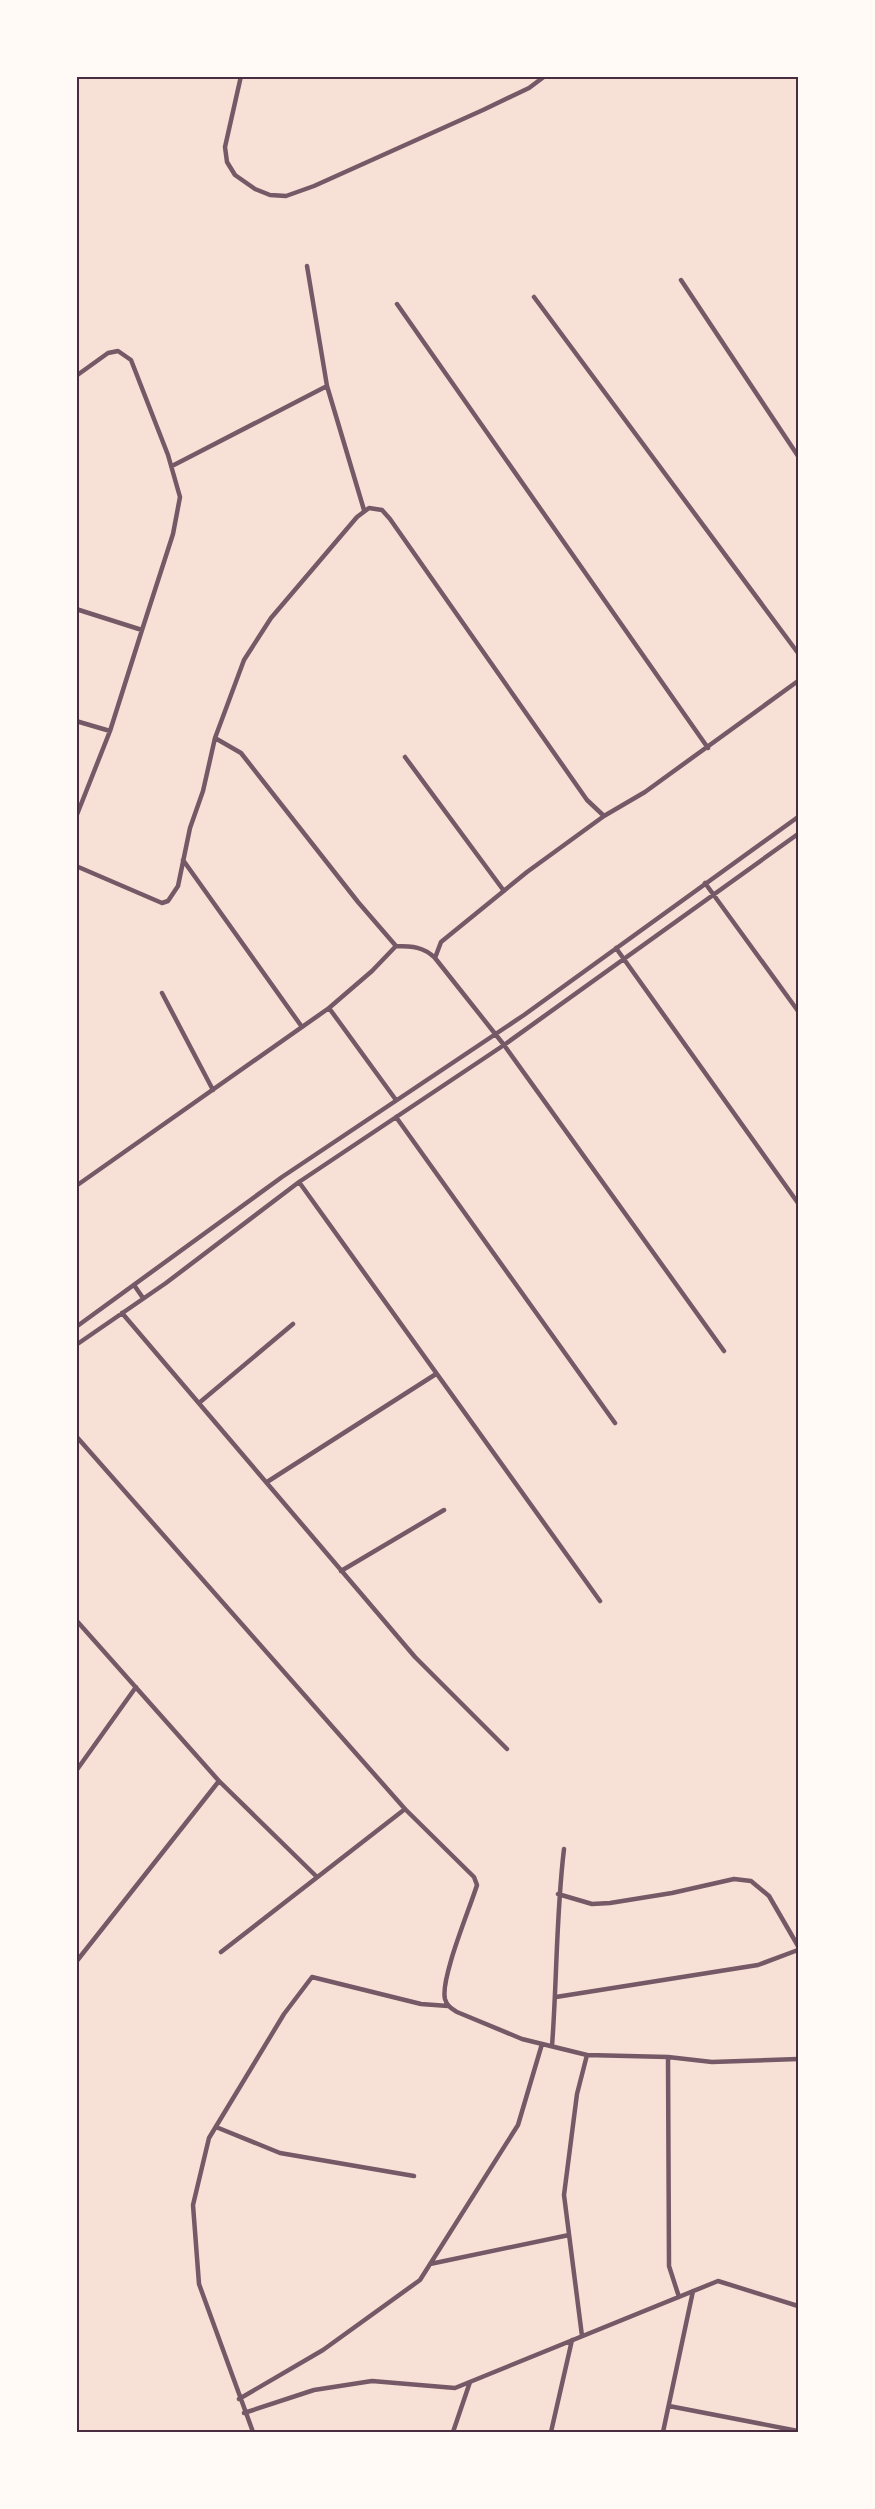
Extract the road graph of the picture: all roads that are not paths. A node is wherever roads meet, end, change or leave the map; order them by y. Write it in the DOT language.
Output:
graph roads {
  1 [pos="241,76"];
  2 [pos="545,76"];
  3 [pos="307,266"];
  4 [pos="681,280"];
  5 [pos="534,297"];
  6 [pos="397,304"];
  7 [pos="76,376"];
  8 [pos="327,386"];
  9 [pos="798,456"];
  10 [pos="172,466"];
  11 [pos="364,510"];
  12 [pos="76,609"];
  13 [pos="142,630"];
  14 [pos="798,652"];
  15 [pos="798,681"];
  16 [pos="76,721"];
  17 [pos="110,731"];
  18 [pos="215,738"];
  19 [pos="708,748"];
  20 [pos="405,757"];
  21 [pos="604,816"];
  22 [pos="76,817"];
  23 [pos="798,817"];
  24 [pos="798,834"];
  25 [pos="183,860"];
  26 [pos="76,866"];
  27 [pos="705,883"];
  28 [pos="504,891"];
  29 [pos="713,894"];
  30 [pos="396,946"];
  31 [pos="616,948"];
  32 [pos="435,958"];
  33 [pos="625,959"];
  34 [pos="162,993"];
  35 [pos="328,1008"];
  36 [pos="798,1011"];
  37 [pos="302,1027"];
  38 [pos="494,1035"];
  39 [pos="504,1045"];
  40 [pos="213,1090"];
  41 [pos="396,1100"];
  42 [pos="396,1117"];
  43 [pos="299,1182"];
  44 [pos="76,1186"];
  45 [pos="798,1203"];
  46 [pos="134,1285"];
  47 [pos="143,1298"];
  48 [pos="122,1313"];
  49 [pos="293,1324"];
  50 [pos="76,1327"];
  51 [pos="76,1345"];
  52 [pos="724,1351"];
  53 [pos="436,1374"];
  54 [pos="199,1402"];
  55 [pos="615,1423"];
  56 [pos="76,1436"];
  57 [pos="267,1482"];
  58 [pos="444,1510"];
  59 [pos="341,1570"];
  60 [pos="600,1602"];
  61 [pos="76,1620"];
  62 [pos="136,1688"];
  63 [pos="507,1749"];
  64 [pos="76,1772"];
  65 [pos="219,1781"];
  66 [pos="405,1809"];
  67 [pos="564,1849"];
  68 [pos="316,1876"];
  69 [pos="558,1894"];
  70 [pos="798,1948"];
  71 [pos="221,1952"];
  72 [pos="76,1962"];
  73 [pos="556,1997"];
  74 [pos="448,2006"];
  75 [pos="542,2044"];
  76 [pos="552,2046"];
  77 [pos="587,2055"];
  78 [pos="668,2057"];
  79 [pos="798,2059"];
  80 [pos="216,2127"];
  81 [pos="414,2176"];
  82 [pos="569,2235"];
  83 [pos="430,2264"];
  84 [pos="693,2291"];
  85 [pos="679,2297"];
  86 [pos="798,2306"];
  87 [pos="582,2337"];
  88 [pos="572,2340"];
  89 [pos="470,2382"];
  90 [pos="239,2399"];
  91 [pos="669,2406"];
  92 [pos="244,2413"];
  93 [pos="798,2431"];
  94 [pos="253,2433"];
  95 [pos="453,2433"];
  96 [pos="551,2433"];
  97 [pos="663,2433"];
  1 -- 2 [label="street"];
  3 -- 8 [label="street"];
  4 -- 9 [label="street"];
  5 -- 14 [label="street"];
  6 -- 19 [label="street"];
  7 -- 10 [label="street"];
  8 -- 10 [label="street"];
  8 -- 11 [label="street"];
  10 -- 13 [label="street"];
  11 -- 18 [label="street"];
  11 -- 21 [label="street"];
  12 -- 13 [label="street"];
  13 -- 17 [label="street"];
  15 -- 19 [label="street"];
  16 -- 17 [label="street"];
  17 -- 22 [label="street"];
  18 -- 25 [label="street"];
  18 -- 30 [label="street"];
  19 -- 21 [label="street"];
  20 -- 28 [label="street"];
  21 -- 28 [label="street"];
  23 -- 27 [label="street"];
  24 -- 29 [label="street"];
  25 -- 26 [label="street"];
  25 -- 37 [label="street"];
  27 -- 29 [label="street"];
  27 -- 31 [label="street"];
  28 -- 32 [label="street"];
  29 -- 33 [label="street"];
  29 -- 36 [label="street"];
  30 -- 32 [label="street"];
  30 -- 35 [label="street"];
  31 -- 33 [label="street"];
  31 -- 38 [label="street"];
  32 -- 38 [label="street"];
  33 -- 39 [label="street"];
  33 -- 45 [label="street"];
  34 -- 40 [label="street"];
  35 -- 37 [label="street"];
  35 -- 41 [label="street"];
  37 -- 40 [label="street"];
  38 -- 39 [label="street"];
  38 -- 41 [label="street"];
  39 -- 42 [label="street"];
  39 -- 52 [label="street"];
  40 -- 44 [label="street"];
  41 -- 46 [label="street"];
  42 -- 43 [label="street"];
  42 -- 55 [label="street"];
  43 -- 47 [label="street"];
  43 -- 53 [label="street"];
  46 -- 47 [label="street"];
  46 -- 50 [label="street"];
  47 -- 48 [label="street"];
  48 -- 51 [label="street"];
  48 -- 54 [label="street"];
  49 -- 54 [label="street"];
  53 -- 57 [label="street"];
  53 -- 60 [label="street"];
  54 -- 57 [label="street"];
  56 -- 66 [label="street"];
  57 -- 59 [label="street"];
  58 -- 59 [label="street"];
  59 -- 63 [label="street"];
  61 -- 62 [label="street"];
  62 -- 64 [label="street"];
  62 -- 65 [label="street"];
  65 -- 68 [label="street"];
  65 -- 72 [label="street"];
  66 -- 68 [label="street"];
  66 -- 74 [label="street"];
  67 -- 69 [label="street"];
  68 -- 71 [label="street"];
  69 -- 70 [label="street"];
  69 -- 73 [label="street"];
  70 -- 73 [label="street"];
  73 -- 76 [label="street"];
  74 -- 75 [label="street"];
  74 -- 80 [label="street"];
  75 -- 76 [label="street"];
  75 -- 83 [label="street"];
  76 -- 77 [label="street"];
  77 -- 78 [label="street"];
  77 -- 82 [label="street"];
  78 -- 79 [label="street"];
  78 -- 85 [label="street"];
  80 -- 81 [label="street"];
  80 -- 90 [label="street"];
  82 -- 83 [label="street"];
  82 -- 87 [label="street"];
  83 -- 90 [label="street"];
  84 -- 85 [label="street"];
  84 -- 86 [label="street"];
  84 -- 91 [label="street"];
  85 -- 87 [label="street"];
  87 -- 88 [label="street"];
  88 -- 89 [label="street"];
  88 -- 96 [label="street"];
  89 -- 92 [label="street"];
  89 -- 95 [label="street"];
  90 -- 92 [label="street"];
  91 -- 93 [label="street"];
  91 -- 97 [label="street"];
  92 -- 94 [label="street"];
}
